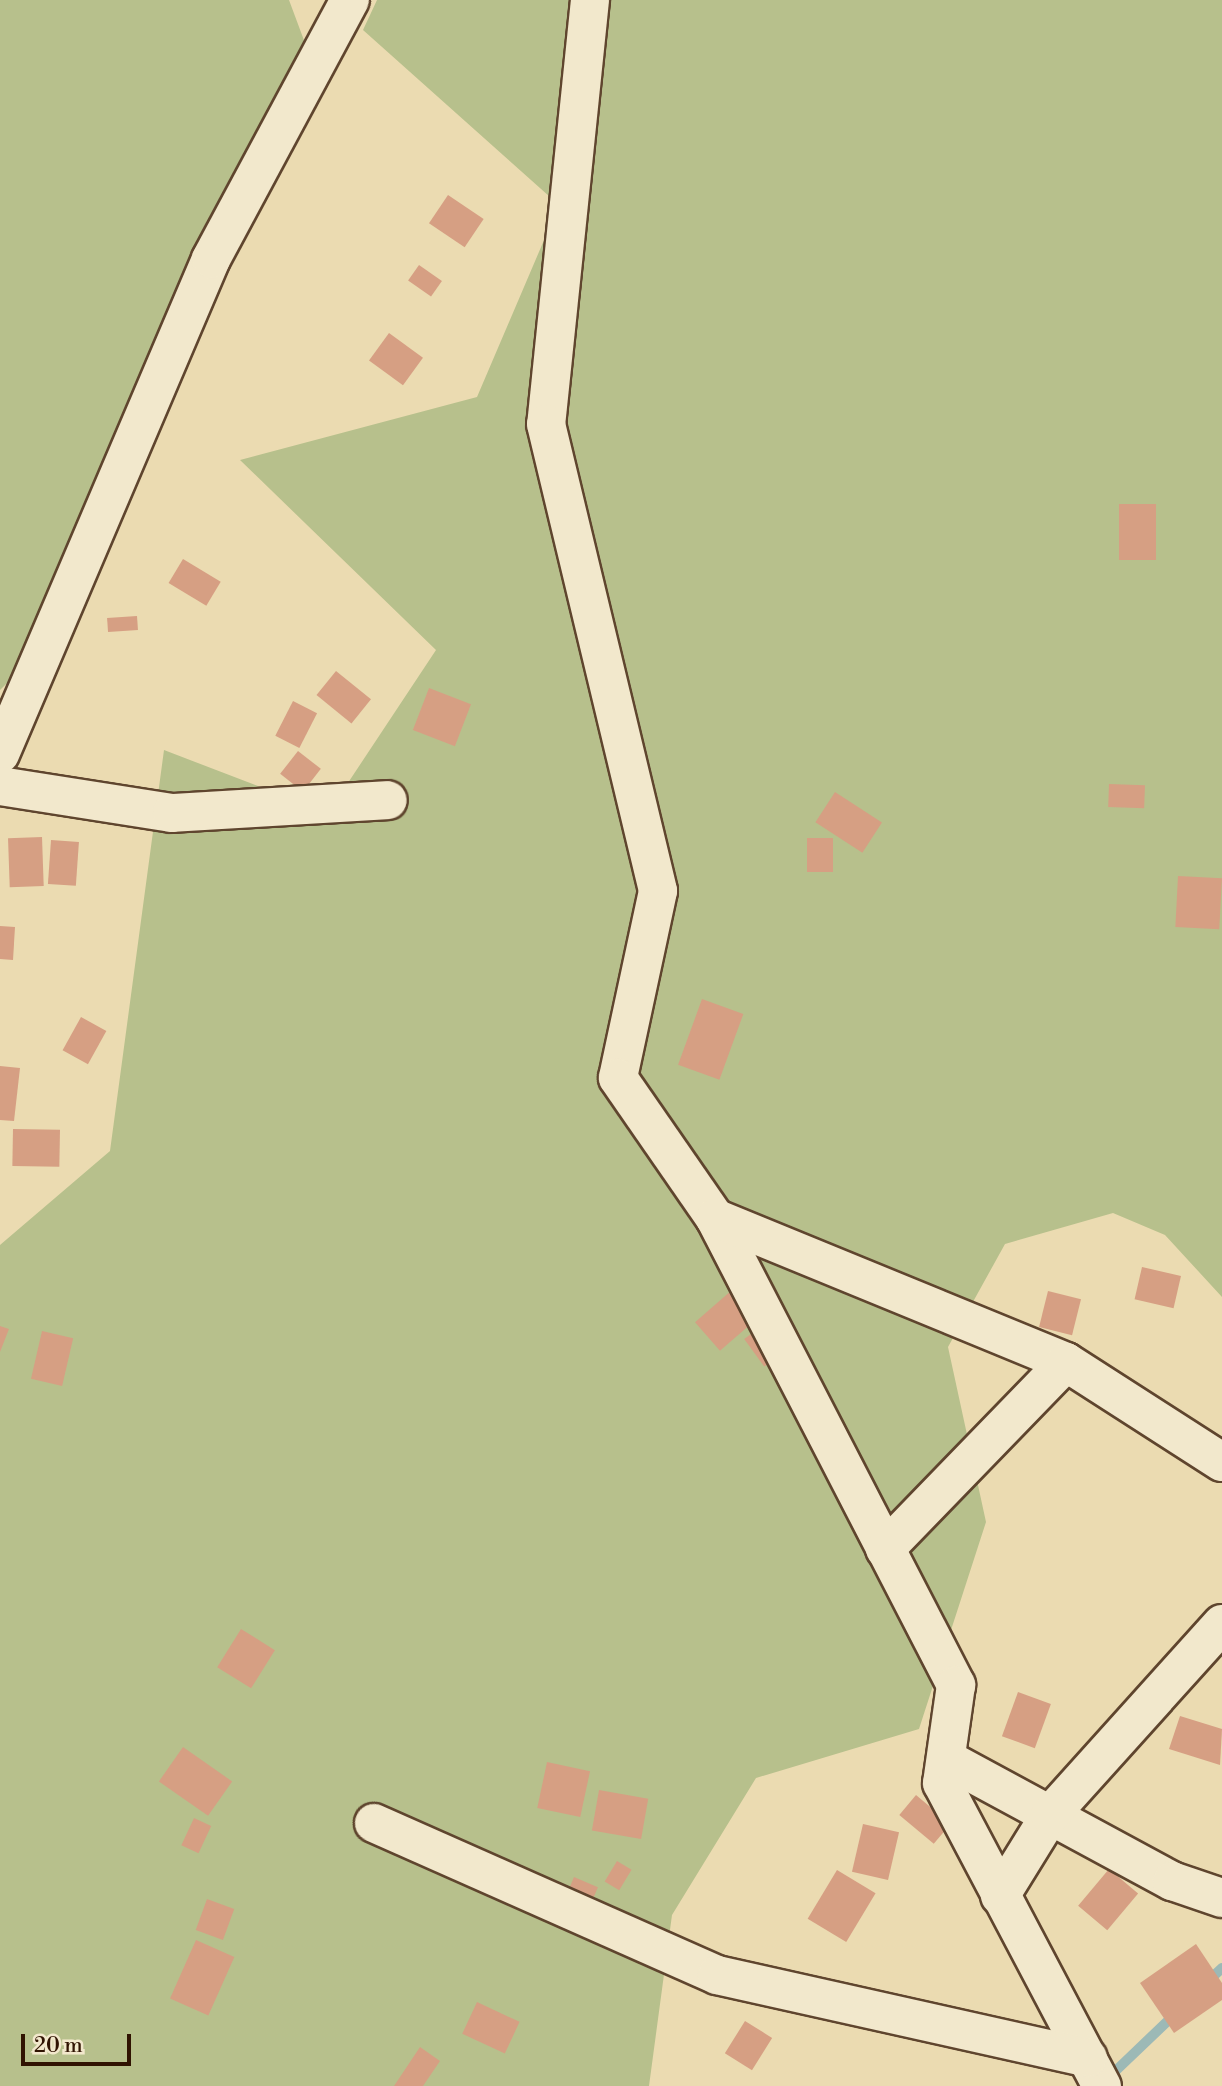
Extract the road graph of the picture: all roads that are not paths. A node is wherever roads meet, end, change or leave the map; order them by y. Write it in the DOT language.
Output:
graph roads {
  1 [pos="350,0"];
  2 [pos="590,0"];
  3 [pos="0,754"];
  4 [pos="0,786"];
  5 [pos="388,800"];
  6 [pos="715,1218"];
  7 [pos="1066,1362"];
  8 [pos="1222,1462"];
  9 [pos="885,1549"];
  10 [pos="1222,1624"];
  11 [pos="948,1760"];
  12 [pos="1050,1815"];
  13 [pos="374,1823"];
  14 [pos="999,1896"];
  15 [pos="1222,1898"];
  16 [pos="1095,2072"];
  1 -- 3 [label="street"];
  2 -- 6 [label="street"];
  4 -- 5 [label="street"];
  6 -- 7 [label="street"];
  6 -- 9 [label="street"];
  7 -- 8 [label="street"];
  7 -- 9 [label="street"];
  9 -- 11 [label="street"];
  10 -- 12 [label="street"];
  11 -- 12 [label="street"];
  11 -- 14 [label="street"];
  12 -- 14 [label="street"];
  12 -- 15 [label="street"];
  13 -- 16 [label="street"];
  14 -- 16 [label="street"];
}
